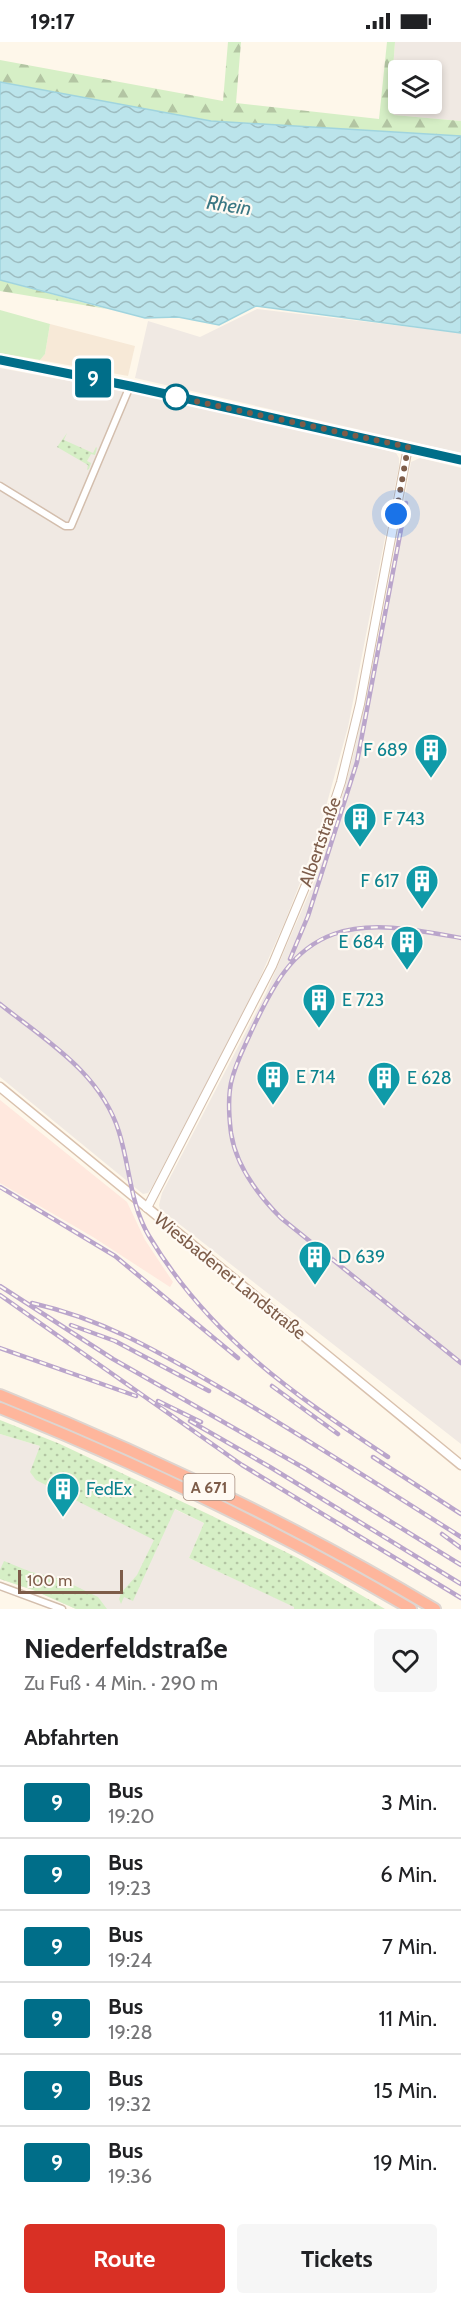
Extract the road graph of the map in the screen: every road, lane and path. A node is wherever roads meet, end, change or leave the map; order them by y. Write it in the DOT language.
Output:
graph roads {
  1 [pos="0,360"];
  2 [pos="130,386"];
  3 [pos="408,447"];
  4 [pos="461,460"];
  5 [pos="0,486"];
  6 [pos="0,1087"];
  7 [pos="147,1208"];
  8 [pos="0,1395"];
  9 [pos="0,1408"];
  10 [pos="461,1465"];
  11 [pos="0,1586"];
  12 [pos="62,1609"];
  13 [pos="411,1609"];
  14 [pos="435,1609"];
  1 -- 2 [label="street"];
  2 -- 3 [label="street"];
  2 -- 5 [label="street"];
  3 -- 4 [label="street"];
  3 -- 7 [label="street, Albertstraße"];
  6 -- 7 [label="main road, Wiesbadener Landstraße"];
  7 -- 10 [label="main road, Wiesbadener Landstraße"];
  8 -- 14 [label="highway, A 671"];
  9 -- 13 [label="highway, A 671"];
  11 -- 12 [label="street"];
}
